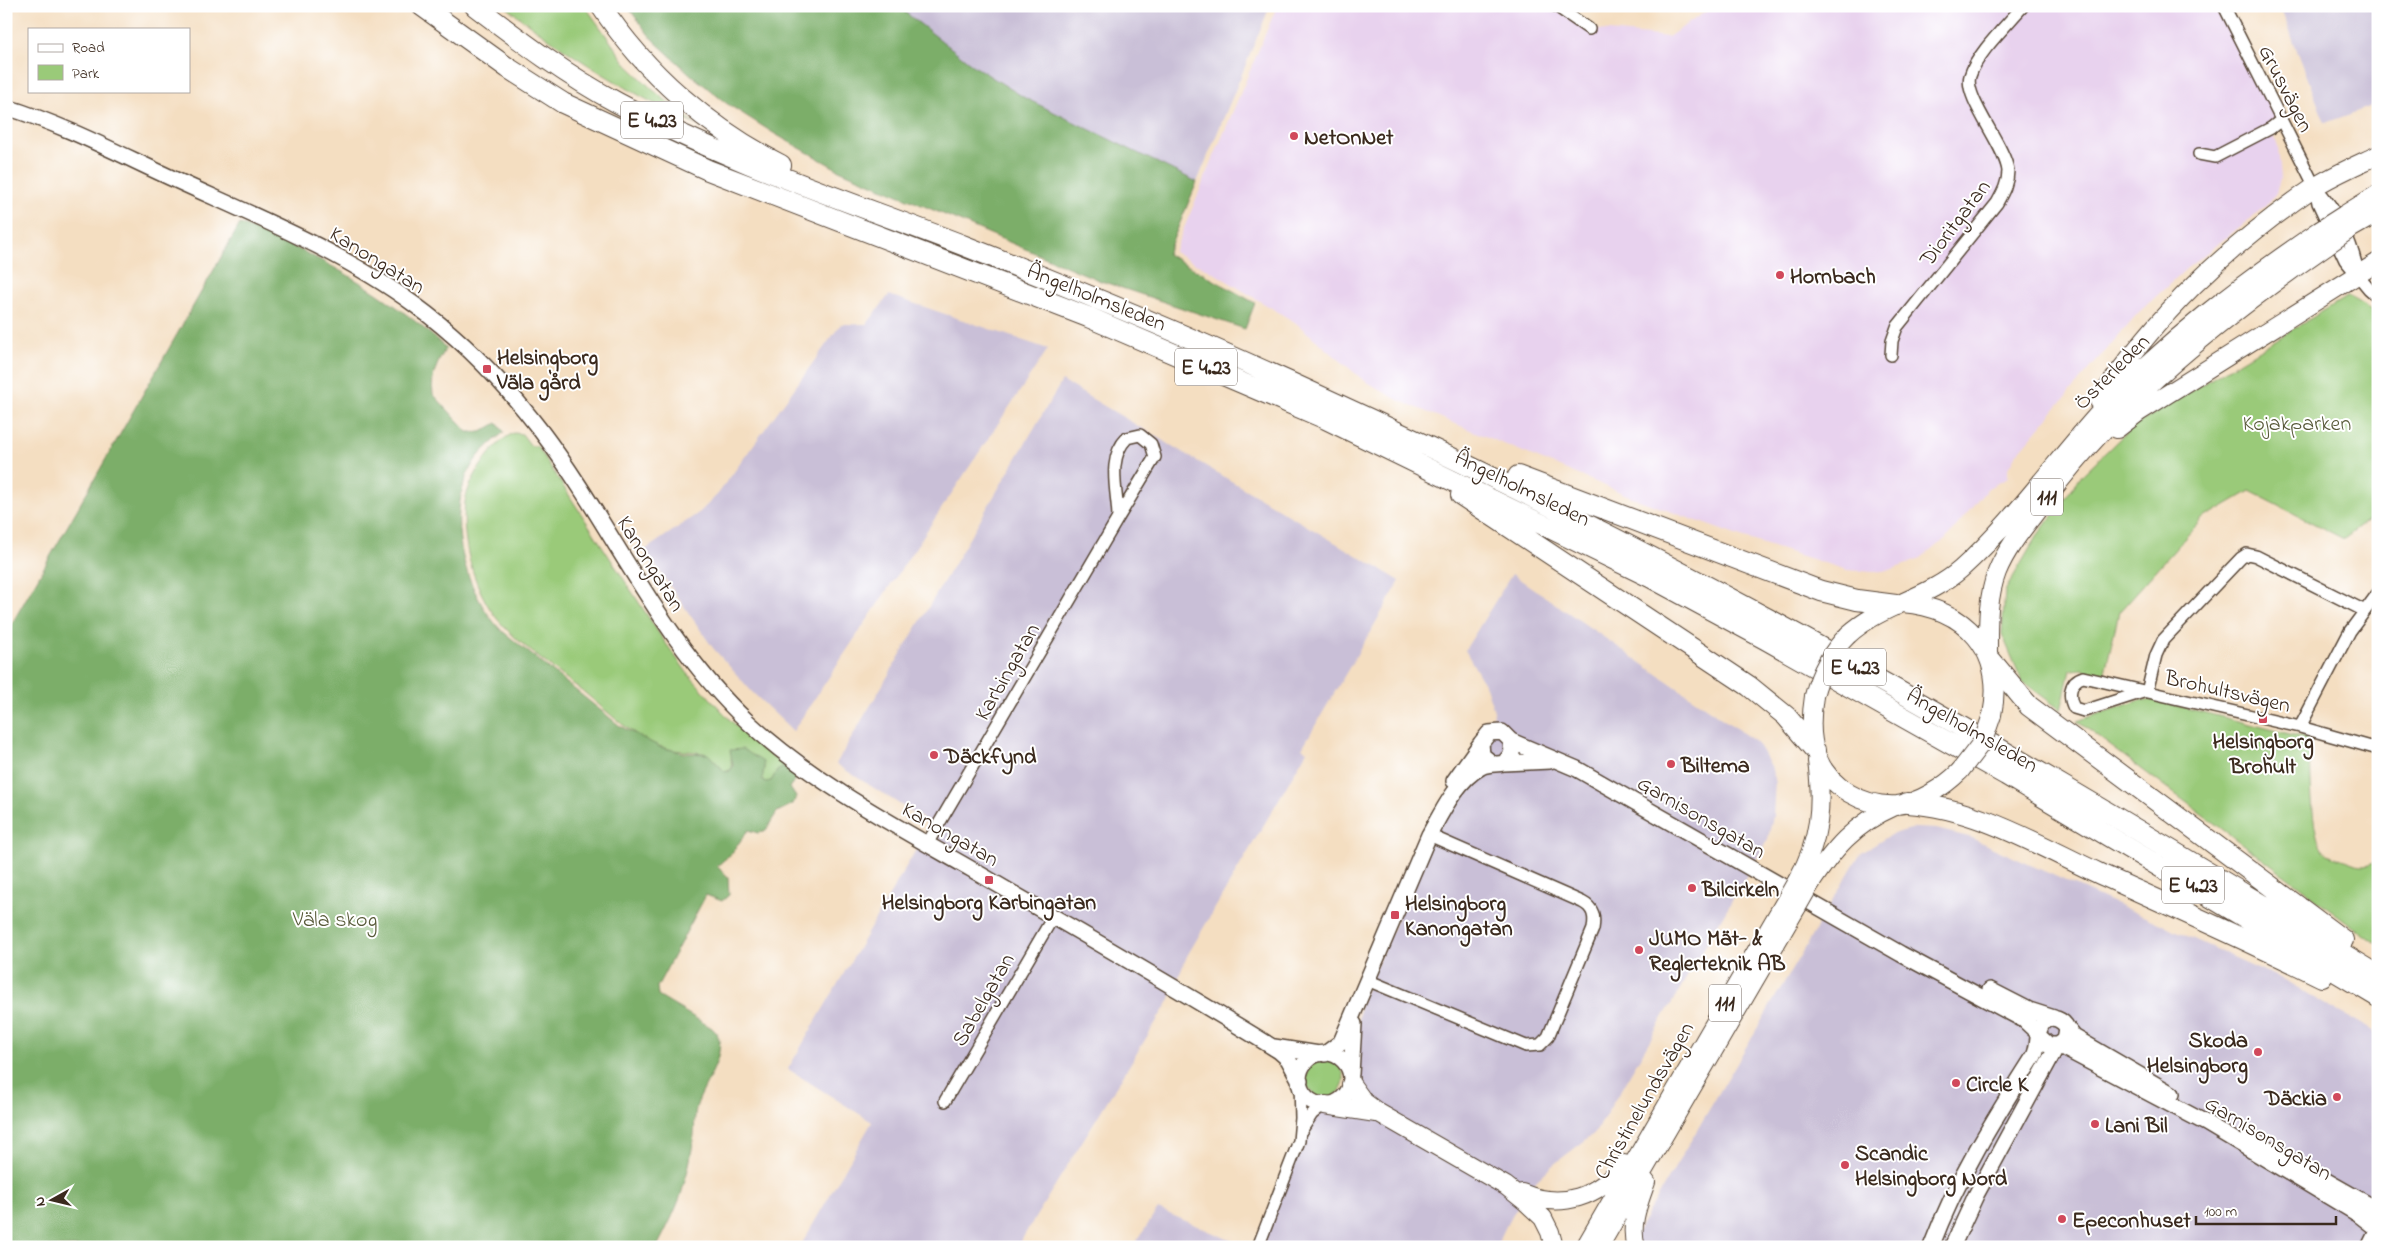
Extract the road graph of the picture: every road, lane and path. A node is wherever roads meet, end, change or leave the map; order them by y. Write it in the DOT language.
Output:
graph roads {
  1 [pos="422,6"];
  2 [pos="446,6"];
  3 [pos="476,6"];
  4 [pos="602,6"];
  5 [pos="1556,6"];
  6 [pos="2023,6"];
  7 [pos="2224,6"];
  8 [pos="1588,29"];
  9 [pos="6,107"];
  10 [pos="598,118"];
  11 [pos="2281,120"];
  12 [pos="2199,154"];
  13 [pos="2378,155"];
  14 [pos="2315,187"];
  15 [pos="2378,194"];
  16 [pos="846,202"];
  17 [pos="2378,213"];
  18 [pos="2347,222"];
  19 [pos="2378,262"];
  20 [pos="2358,274"];
  21 [pos="2378,297"];
  22 [pos="1891,355"];
  23 [pos="1363,416"];
  24 [pos="1392,450"];
  25 [pos="2075,452"];
  26 [pos="1118,518"];
  27 [pos="2378,593"];
  28 [pos="1898,604"];
  29 [pos="2363,610"];
  30 [pos="1990,657"];
  31 [pos="2145,692"];
  32 [pos="2300,727"];
  33 [pos="1511,741"];
  34 [pos="1481,743"];
  35 [pos="2378,749"];
  36 [pos="1816,753"];
  37 [pos="1559,762"];
  38 [pos="1498,763"];
  39 [pos="1902,804"];
  40 [pos="1445,806"];
  41 [pos="1430,835"];
  42 [pos="927,844"];
  43 [pos="1804,882"];
  44 [pos="1791,903"];
  45 [pos="1053,918"];
  46 [pos="1901,954"];
  47 [pos="2378,967"];
  48 [pos="2378,975"];
  49 [pos="1367,980"];
  50 [pos="2378,997"];
  51 [pos="1358,1003"];
  52 [pos="2378,1009"];
  53 [pos="2054,1018"];
  54 [pos="2067,1028"];
  55 [pos="2040,1035"];
  56 [pos="2057,1045"];
  57 [pos="1272,1046"];
  58 [pos="1322,1054"];
  59 [pos="1696,1079"];
  60 [pos="1351,1081"];
  61 [pos="1300,1082"];
  62 [pos="945,1101"];
  63 [pos="1324,1105"];
  64 [pos="1665,1106"];
  65 [pos="1379,1113"];
  66 [pos="1300,1133"];
  67 [pos="1506,1186"];
  68 [pos="2378,1210"];
  69 [pos="2377,1227"];
  70 [pos="1258,1247"];
  71 [pos="1554,1247"];
  72 [pos="1585,1247"];
  73 [pos="1599,1247"];
  74 [pos="1636,1247"];
  75 [pos="1931,1247"];
  76 [pos="1952,1247"];
  77 [pos="2367,1247"];
  1 -- 10 [label="highway"];
  2 -- 10 [label="highway, E 4.23"];
  3 -- 16 [label="highway, E 4.23"];
  4 -- 16 [label="highway"];
  5 -- 8 [label="street"];
  6 -- 22 [label="street, Dioritgatan"];
  7 -- 11 [label="street, Grusvägen"];
  9 -- 42 [label="street, Kanongatan"];
  10 -- 24 [label="highway, Ängelholmsleden / E 4.23"];
  11 -- 12 [label="street"];
  11 -- 14 [label="street, Grusvägen"];
  13 -- 14 [label="main road"];
  14 -- 20 [label="street, Grusvägen"];
  14 -- 25 [label="main road"];
  15 -- 18 [label="main road, Österleden / 111"];
  16 -- 23 [label="highway, Ängelholmsleden / E 4.23"];
  17 -- 18 [label="main road, Österleden / 111"];
  18 -- 25 [label="main road, Österleden / 111, bridge"];
  19 -- 20 [label="main road"];
  20 -- 21 [label="street, Grusvägen"];
  20 -- 25 [label="main road"];
  23 -- 28 [label="highway"];
  23 -- 48 [label="highway, Ängelholmsleden / E 4.23"];
  24 -- 36 [label="highway"];
  24 -- 50 [label="highway, Ängelholmsleden / E 4.23"];
  25 -- 28 [label="main road, Österleden / 111"];
  25 -- 30 [label="main road, Österleden / 111"];
  26 -- 26 [label="street, Karbingatan"];
  26 -- 42 [label="street, Karbingatan"];
  27 -- 29 [label="street, Brohultsvägen"];
  28 -- 30 [label="main road"];
  28 -- 36 [label="main road, 111, bridge"];
  29 -- 31 [label="street, Brohultsvägen"];
  29 -- 32 [label="street, Brohultsvägen"];
  30 -- 39 [label="main road, 111, bridge"];
  30 -- 47 [label="highway"];
  31 -- 31 [label="street, Brohultsvägen"];
  31 -- 32 [label="street, Brohultsvägen"];
  32 -- 35 [label="street, Brohultsvägen"];
  33 -- 34 [label="street, Garnisonsgatan"];
  33 -- 37 [label="street, Garnisonsgatan"];
  33 -- 38 [label="street"];
  34 -- 38 [label="street"];
  34 -- 40 [label="street, Garnisonsgatan"];
  36 -- 39 [label="main road"];
  36 -- 43 [label="main road, Christinelundsvägen / 111"];
  37 -- 38 [label="street, Garnisonsgatan"];
  37 -- 46 [label="street, Garnisonsgatan"];
  38 -- 40 [label="street, Garnisonsgatan"];
  39 -- 43 [label="main road, Christinelundsvägen / 111"];
  39 -- 52 [label="highway"];
  40 -- 41 [label="street, Garnisonsgatan"];
  41 -- 49 [label="street, Garnisonsgatan"];
  41 -- 49 [label="street"];
  42 -- 45 [label="street, Kanongatan"];
  43 -- 44 [label="main road, Christinelundsvägen / 111, bridge"];
  44 -- 59 [label="main road, Christinelundsvägen / 111"];
  44 -- 64 [label="main road, Christinelundsvägen / 111"];
  45 -- 57 [label="street, Kanongatan"];
  45 -- 62 [label="street, Sabelgatan"];
  46 -- 53 [label="street, Garnisonsgatan"];
  46 -- 55 [label="street, Garnisonsgatan"];
  49 -- 51 [label="street, Garnisonsgatan"];
  51 -- 58 [label="street, Garnisonsgatan"];
  51 -- 60 [label="street, Garnisonsgatan"];
  53 -- 54 [label="street, Garnisonsgatan"];
  53 -- 55 [label="street"];
  54 -- 56 [label="street"];
  54 -- 68 [label="street, Garnisonsgatan"];
  55 -- 56 [label="street, Garnisonsgatan"];
  55 -- 75 [label="street"];
  56 -- 69 [label="street, Garnisonsgatan"];
  56 -- 76 [label="street"];
  57 -- 58 [label="street, Kanongatan"];
  57 -- 61 [label="street, Kanongatan"];
  58 -- 60 [label="street"];
  58 -- 61 [label="street"];
  59 -- 73 [label="main road, Christinelundsvägen / 111"];
  59 -- 74 [label="main road"];
  60 -- 63 [label="street"];
  60 -- 65 [label="main road"];
  61 -- 63 [label="street"];
  61 -- 66 [label="street"];
  63 -- 65 [label="main road"];
  63 -- 66 [label="street"];
  64 -- 67 [label="main road"];
  64 -- 72 [label="main road, Christinelundsvägen / 111"];
  65 -- 67 [label="main road"];
  66 -- 70 [label="street"];
  67 -- 71 [label="main road"];
  69 -- 77 [label="street"];
}
